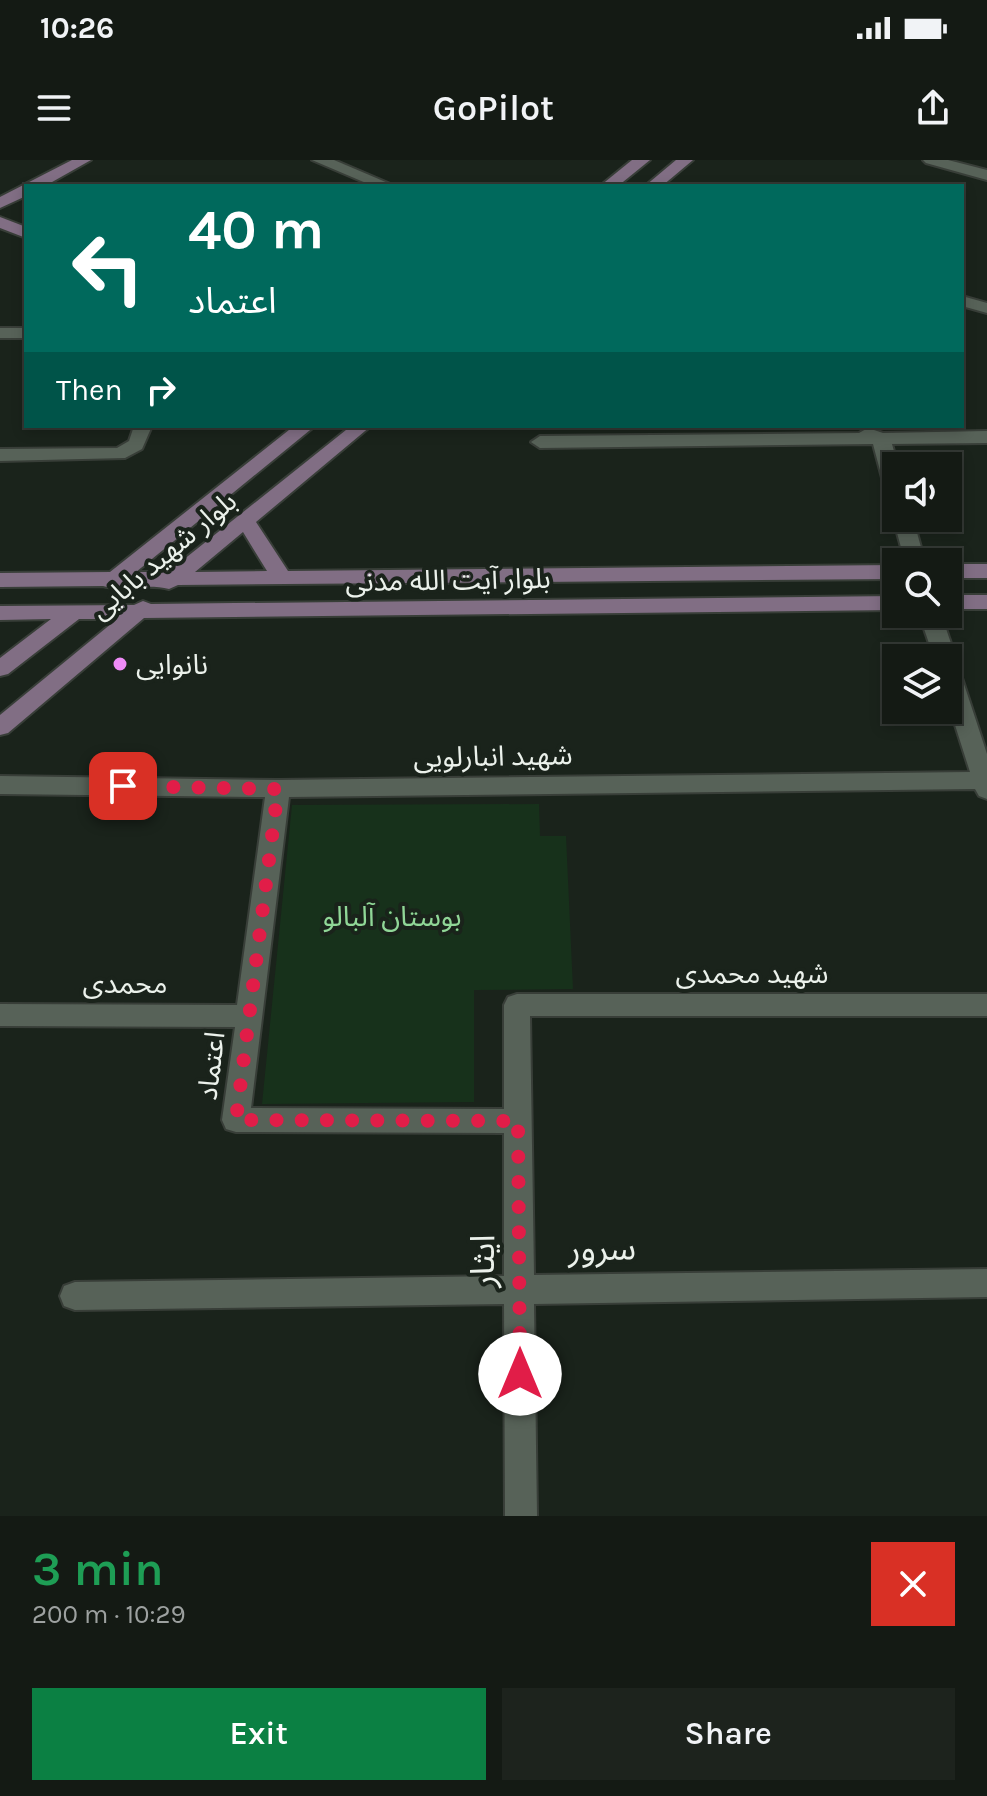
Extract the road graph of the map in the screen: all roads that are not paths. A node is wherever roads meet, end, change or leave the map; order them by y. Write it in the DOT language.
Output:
graph roads {
  1 [pos="83,160"];
  2 [pos="320,160"];
  3 [pos="642,160"];
  4 [pos="685,160"];
  5 [pos="931,160"];
  6 [pos="987,175"];
  7 [pos="37,184"];
  8 [pos="382,184"];
  9 [pos="611,184"];
  10 [pos="655,184"];
  11 [pos="24,191"];
  12 [pos="0,203"];
  13 [pos="0,222"];
  14 [pos="24,232"];
  15 [pos="964,302"];
  16 [pos="987,308"];
  17 [pos="0,333"];
  18 [pos="24,333"];
  19 [pos="143,428"];
  20 [pos="303,428"];
  21 [pos="360,428"];
  22 [pos="849,428"];
  23 [pos="987,437"];
  24 [pos="881,438"];
  25 [pos="540,442"];
  26 [pos="885,452"];
  27 [pos="0,455"];
  28 [pos="246,521"];
  29 [pos="962,571"];
  30 [pos="987,571"];
  31 [pos="882,572"];
  32 [pos="356,577"];
  33 [pos="282,578"];
  34 [pos="114,579"];
  35 [pos="173,579"];
  36 [pos="0,580"];
  37 [pos="962,602"];
  38 [pos="987,602"];
  39 [pos="882,603"];
  40 [pos="354,609"];
  41 [pos="74,612"];
  42 [pos="139,612"];
  43 [pos="0,615"];
  44 [pos="26,648"];
  45 [pos="0,669"];
  46 [pos="962,711"];
  47 [pos="0,727"];
  48 [pos="986,783"];
  49 [pos="0,785"];
  50 [pos="278,789"];
  51 [pos="517,1005"];
  52 [pos="987,1005"];
  53 [pos="0,1015"];
  54 [pos="249,1016"];
  55 [pos="518,1121"];
  56 [pos="987,1283"];
  57 [pos="519,1288"];
  58 [pos="75,1296"];
  59 [pos="521,1516"];
  1 -- 7 [label="street"];
  2 -- 8 [label="street"];
  3 -- 9 [label="street"];
  4 -- 10 [label="street"];
  5 -- 6 [label="street"];
  11 -- 12 [label="street"];
  13 -- 14 [label="street"];
  15 -- 16 [label="street"];
  17 -- 18 [label="street"];
  19 -- 27 [label="street"];
  20 -- 34 [label="street, بلوار شهید بابایی"];
  21 -- 28 [label="street, بلوار شهید بابایی"];
  22 -- 24 [label="street"];
  23 -- 24 [label="street"];
  24 -- 25 [label="street"];
  24 -- 26 [label="street"];
  28 -- 33 [label="street"];
  28 -- 35 [label="street, بلوار شهید بابایی"];
  29 -- 30 [label="street"];
  31 -- 32 [label="street, بلوار آیت الله مدنی"];
  32 -- 33 [label="street, بلوار آیت الله مدنی"];
  32 -- 40 [label="street"];
  33 -- 35 [label="street, بلوار آیت الله مدنی"];
  34 -- 35 [label="street, بلوار آیت الله مدنی"];
  34 -- 36 [label="street, بلوار آیت الله مدنی"];
  34 -- 41 [label="street, بلوار شهید بابایی"];
  35 -- 42 [label="street, بلوار شهید بابایی"];
  37 -- 38 [label="street"];
  39 -- 40 [label="street, بلوار آیت الله مدنی"];
  40 -- 42 [label="street, بلوار آیت الله مدنی"];
  41 -- 42 [label="street, بلوار آیت الله مدنی"];
  41 -- 43 [label="street, بلوار آیت الله مدنی"];
  41 -- 44 [label="street, بلوار شهید بابایی"];
  42 -- 47 [label="street, بلوار شهید بابایی"];
  43 -- 44 [label="street"];
  44 -- 45 [label="street, بلوار شهید بابایی"];
  46 -- 48 [label="street"];
  48 -- 50 [label="street, شهید انبارلویی"];
  49 -- 50 [label="street, شهید انبارلویی"];
  50 -- 54 [label="street, اعتماد"];
  51 -- 52 [label="street, شهید محمدی"];
  51 -- 55 [label="street, ایثار"];
  53 -- 54 [label="street, محمدی"];
  54 -- 55 [label="street, اعتماد"];
  55 -- 57 [label="street, ایثار"];
  56 -- 57 [label="street, سرور"];
  57 -- 58 [label="street, سرور"];
  57 -- 59 [label="street, ایثار"];
}
